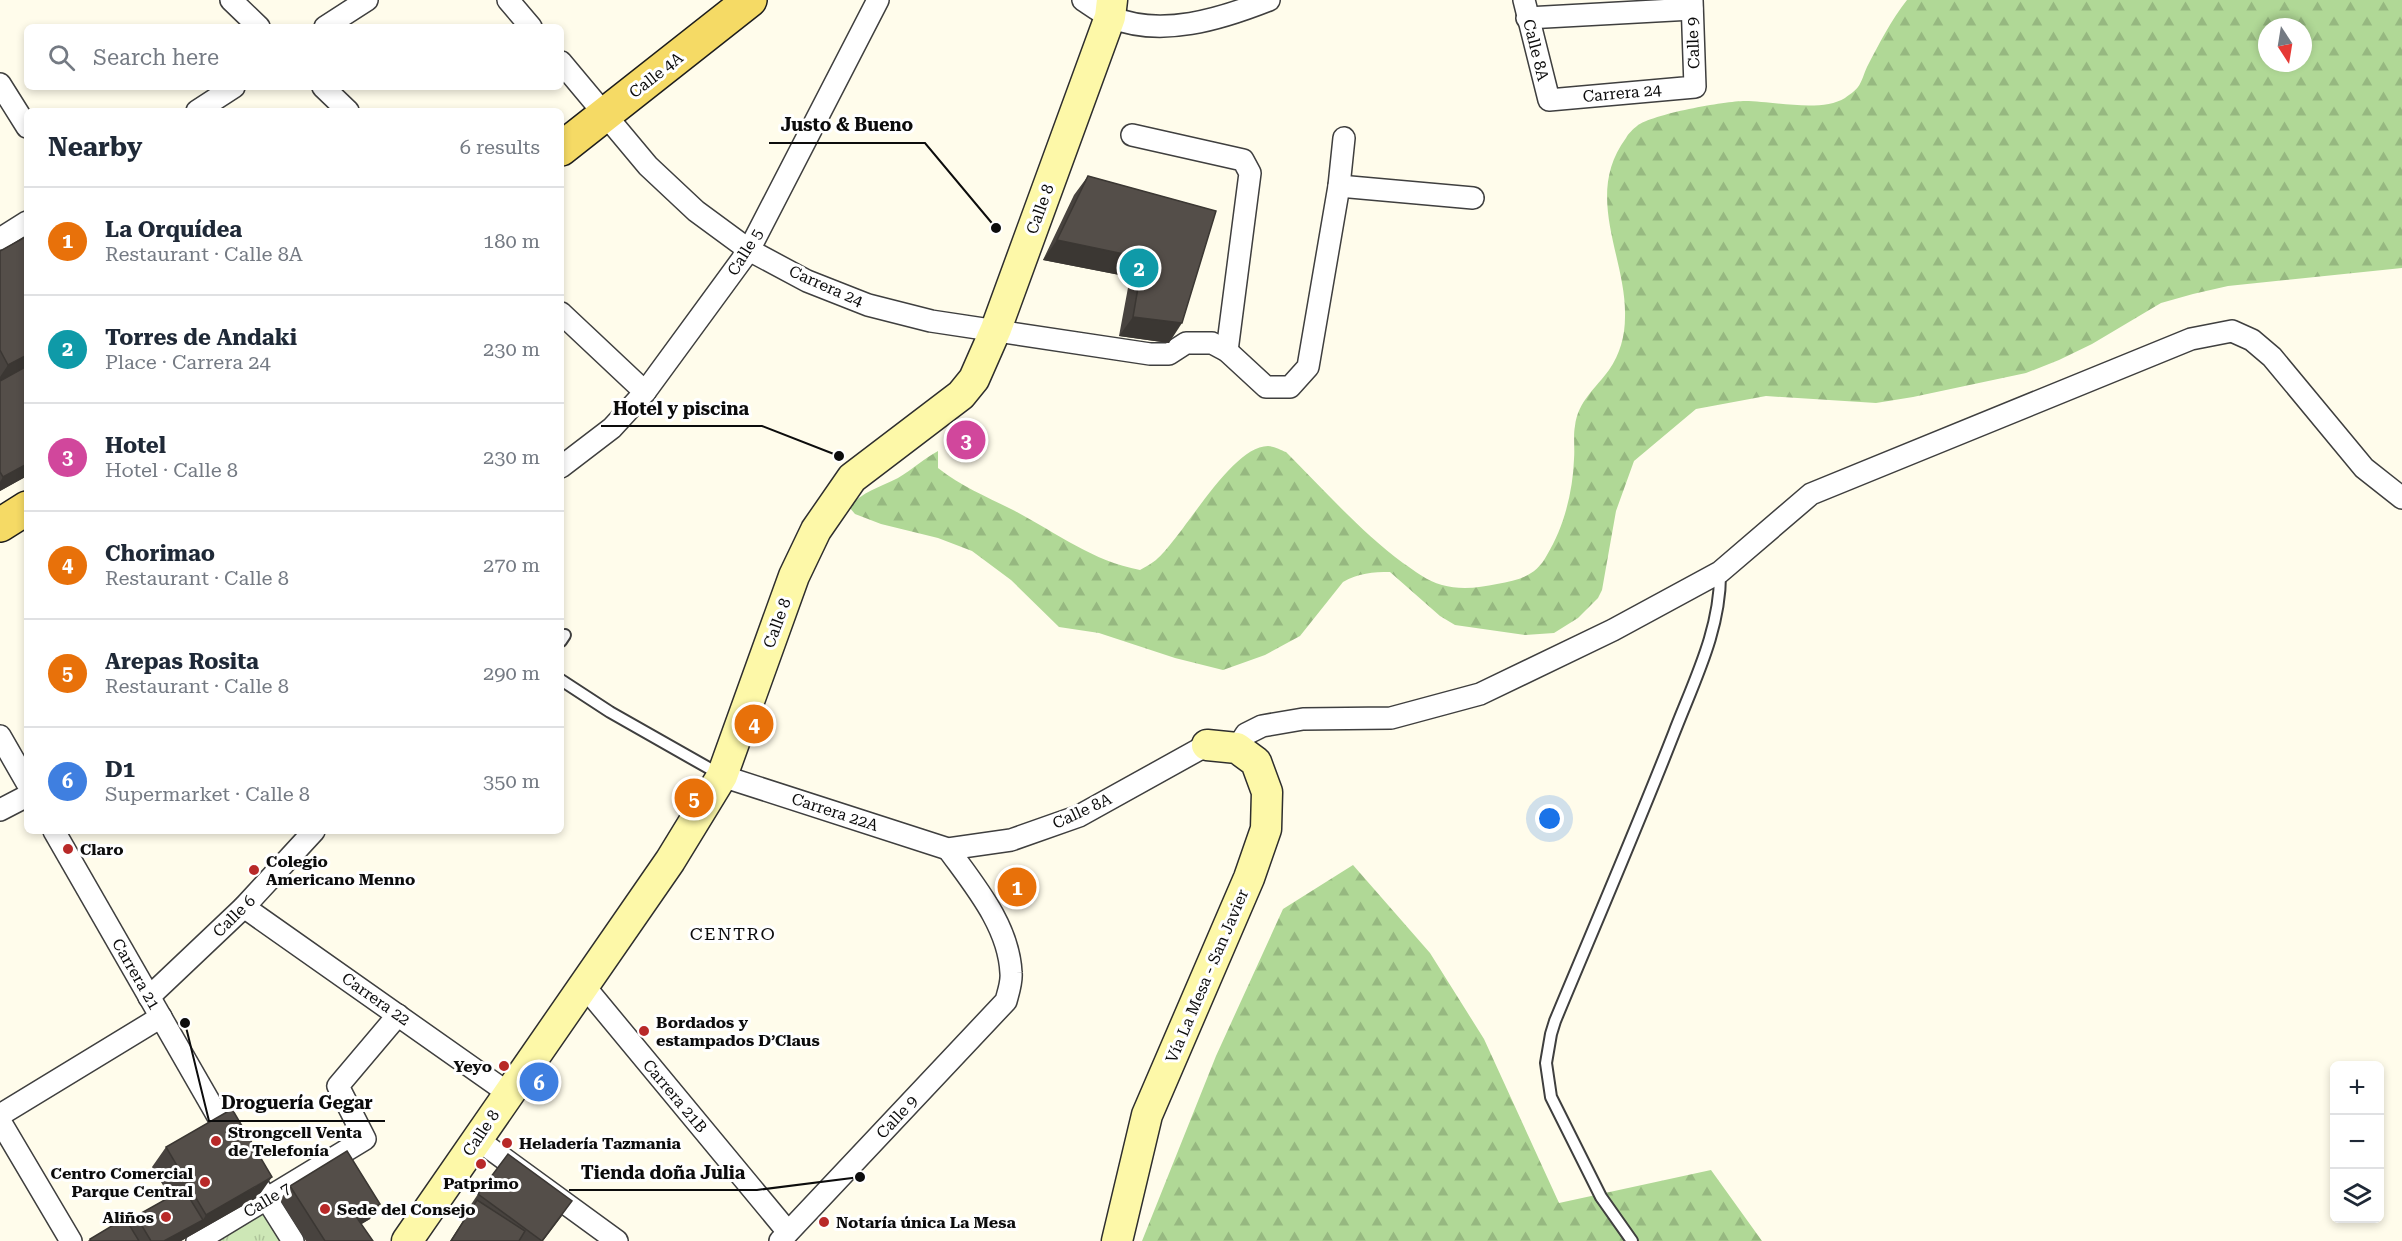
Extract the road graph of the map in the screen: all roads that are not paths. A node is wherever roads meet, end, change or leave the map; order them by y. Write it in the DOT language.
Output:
graph roads {
  1 [pos="231,0"];
  2 [pos="367,0"];
  3 [pos="508,0"];
  4 [pos="750,0"];
  5 [pos="878,0"];
  6 [pos="1083,0"];
  7 [pos="1269,0"];
  8 [pos="1692,4"];
  9 [pos="1111,8"];
  10 [pos="1526,9"];
  11 [pos="256,24"];
  12 [pos="331,24"];
  13 [pos="528,24"];
  14 [pos="564,65"];
  15 [pos="0,84"];
  16 [pos="1695,87"];
  17 [pos="229,90"];
  18 [pos="326,90"];
  19 [pos="1549,100"];
  20 [pos="202,108"];
  21 [pos="345,108"];
  22 [pos="606,114"];
  23 [pos="24,122"];
  24 [pos="1132,135"];
  25 [pos="1344,138"];
  26 [pos="564,147"];
  27 [pos="1339,186"];
  28 [pos="1473,198"];
  29 [pos="24,224"];
  30 [pos="0,239"];
  31 [pos="750,250"];
  32 [pos="564,316"];
  33 [pos="996,329"];
  34 [pos="1227,351"];
  35 [pos="645,392"];
  36 [pos="564,465"];
  37 [pos="2402,498"];
  38 [pos="24,510"];
  39 [pos="0,525"];
  40 [pos="1720,572"];
  41 [pos="564,682"];
  42 [pos="0,736"];
  43 [pos="1207,745"];
  44 [pos="1237,748"];
  45 [pos="722,776"];
  46 [pos="24,778"];
  47 [pos="24,798"];
  48 [pos="0,810"];
  49 [pos="56,834"];
  50 [pos="311,834"];
  51 [pos="948,849"];
  52 [pos="244,907"];
  53 [pos="585,987"];
  54 [pos="149,997"];
  55 [pos="398,1015"];
  56 [pos="161,1017"];
  57 [pos="508,1093"];
  58 [pos="0,1115"];
  59 [pos="0,1121"];
  60 [pos="477,1138"];
  61 [pos="266,1201"];
  62 [pos="784,1237"];
  63 [pos="71,1241"];
  64 [pos="197,1241"];
  65 [pos="292,1241"];
  66 [pos="407,1241"];
  67 [pos="617,1241"];
  68 [pos="1117,1241"];
  69 [pos="1632,1241"];
  1 -- 11 [label="street"];
  2 -- 12 [label="street"];
  3 -- 13 [label="street"];
  4 -- 22 [label="main road, Calle 4A"];
  5 -- 31 [label="street, Calle 5"];
  6 -- 9 [label="street"];
  7 -- 9 [label="street"];
  8 -- 10 [label="street"];
  8 -- 16 [label="street, Calle 9"];
  9 -- 33 [label="main road, Calle 8"];
  10 -- 19 [label="street, Calle 8A"];
  14 -- 22 [label="street, Carrera 24"];
  15 -- 23 [label="street"];
  16 -- 19 [label="street, Carrera 24"];
  17 -- 20 [label="street"];
  18 -- 21 [label="street"];
  22 -- 26 [label="main road, Calle 4A"];
  22 -- 31 [label="street, Carrera 24"];
  24 -- 34 [label="street"];
  25 -- 27 [label="street"];
  27 -- 28 [label="street"];
  27 -- 34 [label="street"];
  29 -- 30 [label="street"];
  31 -- 33 [label="street, Carrera 24"];
  31 -- 35 [label="street, Calle 5"];
  32 -- 35 [label="street"];
  33 -- 34 [label="street, Carrera 24"];
  33 -- 45 [label="main road, Calle 8"];
  35 -- 36 [label="street, Calle 5"];
  37 -- 40 [label="street"];
  38 -- 39 [label="main road"];
  40 -- 44 [label="street"];
  40 -- 69 [label="lane"];
  41 -- 45 [label="lane"];
  42 -- 46 [label="street"];
  43 -- 44 [label="main road"];
  43 -- 51 [label="street, Calle 8A"];
  44 -- 68 [label="main road, Vía La Mesa - San Javier"];
  45 -- 51 [label="street, Carrera 22A"];
  45 -- 53 [label="main road, Calle 8"];
  47 -- 48 [label="street"];
  49 -- 54 [label="street, Carrera 21"];
  50 -- 52 [label="street, Calle 6"];
  51 -- 62 [label="street, Calle 9"];
  52 -- 54 [label="street, Calle 6"];
  52 -- 55 [label="street, Carrera 22"];
  53 -- 57 [label="main road, Calle 8"];
  53 -- 62 [label="street, Carrera 21B"];
  54 -- 56 [label="street, Carrera 21"];
  55 -- 57 [label="street, Carrera 22"];
  55 -- 61 [label="street, Calle 7"];
  56 -- 58 [label="street"];
  56 -- 61 [label="street, Carrera 21"];
  57 -- 60 [label="main road, Calle 8"];
  59 -- 63 [label="street"];
  60 -- 66 [label="main road, Calle 8"];
  60 -- 67 [label="street"];
  61 -- 64 [label="street, Calle 7"];
  61 -- 65 [label="street, Carrera 21"];
}
